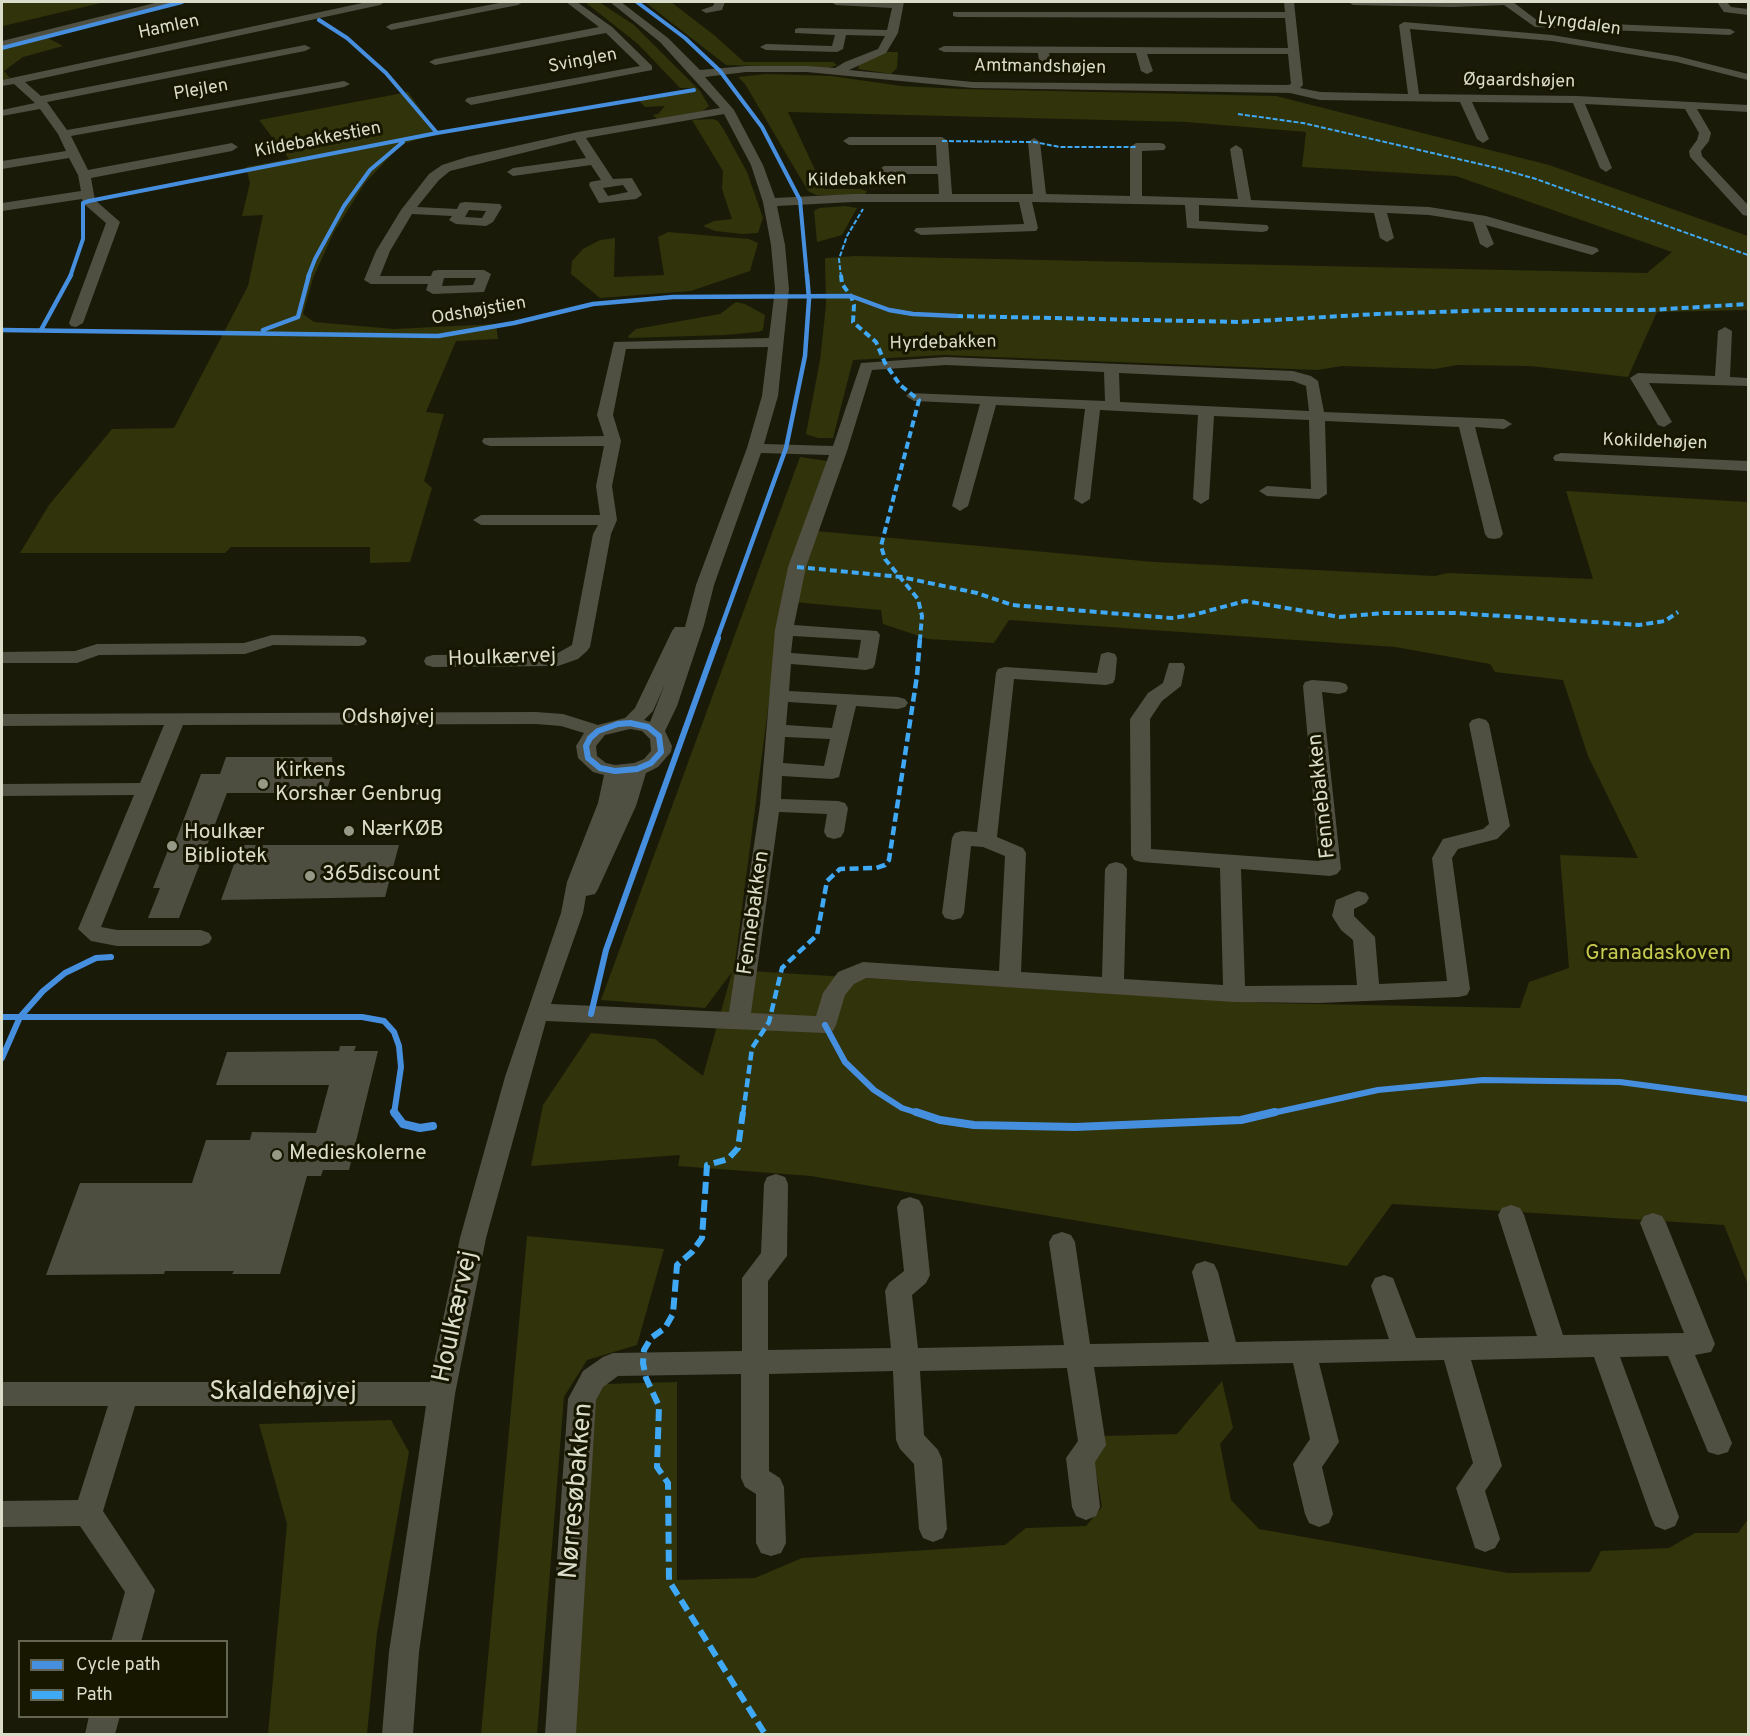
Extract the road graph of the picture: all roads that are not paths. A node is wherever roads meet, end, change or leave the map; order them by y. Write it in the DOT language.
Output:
graph roads {
  1 [pos="170,2"];
  2 [pos="380,2"];
  3 [pos="518,2"];
  4 [pos="571,2"];
  5 [pos="615,2"];
  6 [pos="720,2"];
  7 [pos="836,2"];
  8 [pos="1289,2"];
  9 [pos="1353,2"];
  10 [pos="1502,2"];
  11 [pos="1507,2"];
  12 [pos="1722,2"];
  13 [pos="899,3"];
  14 [pos="706,10"];
  15 [pos="1749,12"];
  16 [pos="957,14"];
  17 [pos="1289,15"];
  18 [pos="391,27"];
  19 [pos="608,29"];
  20 [pos="799,31"];
  21 [pos="841,32"];
  22 [pos="1730,32"];
  23 [pos="892,33"];
  24 [pos="2,44"];
  25 [pos="766,47"];
  26 [pos="305,48"];
  27 [pos="944,50"];
  28 [pos="1043,51"];
  29 [pos="1141,51"];
  30 [pos="1294,51"];
  31 [pos="435,62"];
  32 [pos="1046,69"];
  33 [pos="839,71"];
  34 [pos="1147,71"];
  35 [pos="697,74"];
  36 [pos="1749,77"];
  37 [pos="16,80"];
  38 [pos="2,83"];
  39 [pos="344,84"];
  40 [pos="1290,89"];
  41 [pos="1414,98"];
  42 [pos="1465,99"];
  43 [pos="1577,100"];
  44 [pos="471,101"];
  45 [pos="41,102"];
  46 [pos="1689,105"];
  47 [pos="1749,108"];
  48 [pos="728,110"];
  49 [pos="2,112"];
  50 [pos="64,134"];
  51 [pos="578,136"];
  52 [pos="1483,139"];
  53 [pos="849,141"];
  54 [pos="1034,142"];
  55 [pos="232,147"];
  56 [pos="1160,147"];
  57 [pos="1236,149"];
  58 [pos="75,153"];
  59 [pos="594,161"];
  60 [pos="2,165"];
  61 [pos="1606,168"];
  62 [pos="884,170"];
  63 [pos="944,170"];
  64 [pos="513,172"];
  65 [pos="84,175"];
  66 [pos="609,183"];
  67 [pos="88,198"];
  68 [pos="946,198"];
  69 [pos="1025,198"];
  70 [pos="1040,198"];
  71 [pos="1136,200"];
  72 [pos="1192,201"];
  73 [pos="770,202"];
  74 [pos="1245,203"];
  75 [pos="2,207"];
  76 [pos="1379,208"];
  77 [pos="408,210"];
  78 [pos="1749,212"];
  79 [pos="461,213"];
  80 [pos="1481,219"];
  81 [pos="1262,228"];
  82 [pos="921,231"];
  83 [pos="1387,238"];
  84 [pos="1487,244"];
  85 [pos="1592,251"];
  86 [pos="436,280"];
  87 [pos="76,323"];
  88 [pos="1725,331"];
  89 [pos="777,342"];
  90 [pos="1111,367"];
  91 [pos="1722,381"];
  92 [pos="1749,381"];
  93 [pos="914,396"];
  94 [pos="989,400"];
  95 [pos="1093,406"];
  96 [pos="1113,407"];
  97 [pos="1206,411"];
  98 [pos="1317,416"];
  99 [pos="1664,422"];
  100 [pos="1466,423"];
  101 [pos="1504,424"];
  102 [pos="490,441"];
  103 [pos="612,441"];
  104 [pos="755,448"];
  105 [pos="839,451"];
  106 [pos="1561,458"];
  107 [pos="1749,466"];
  108 [pos="1267,491"];
  109 [pos="1082,499"];
  110 [pos="1201,499"];
  111 [pos="960,506"];
  112 [pos="480,520"];
  113 [pos="609,520"];
  114 [pos="1494,534"];
  115 [pos="797,567"];
  116 [pos="705,585"];
  117 [pos="784,630"];
  118 [pos="358,641"];
  119 [pos="2,658"];
  120 [pos="781,658"];
  121 [pos="1108,658"];
  122 [pos="433,661"];
  123 [pos="1176,667"];
  124 [pos="1340,688"];
  125 [pos="778,696"];
  126 [pos="849,700"];
  127 [pos="898,703"];
  128 [pos="176,719"];
  129 [pos="2,720"];
  130 [pos="630,723"];
  131 [pos="1479,724"];
  132 [pos="598,731"];
  133 [pos="776,731"];
  134 [pos="655,732"];
  135 [pos="841,735"];
  136 [pos="637,769"];
  137 [pos="773,769"];
  138 [pos="615,771"];
  139 [pos="145,789"];
  140 [pos="2,790"];
  141 [pos="770,805"];
  142 [pos="834,832"];
  143 [pos="986,840"];
  144 [pos="1230,862"];
  145 [pos="1116,869"];
  146 [pos="1358,898"];
  147 [pos="572,912"];
  148 [pos="952,913"];
  149 [pos="201,938"];
  150 [pos="1010,979"];
  151 [pos="1113,986"];
  152 [pos="1234,993"];
  153 [pos="1369,993"];
  154 [pos="537,1012"];
  155 [pos="739,1021"];
  156 [pos="776,1184"];
  157 [pos="910,1207"];
  158 [pos="1510,1215"];
  159 [pos="1653,1223"];
  160 [pos="1062,1242"];
  161 [pos="1205,1272"];
  162 [pos="1384,1286"];
  163 [pos="1677,1345"];
  164 [pos="1603,1346"];
  165 [pos="1554,1347"];
  166 [pos="1454,1348"];
  167 [pos="1406,1349"];
  168 [pos="1303,1351"];
  169 [pos="1225,1353"];
  170 [pos="1080,1355"];
  171 [pos="906,1358"];
  172 [pos="755,1361"];
  173 [pos="125,1394"];
  174 [pos="441,1394"];
  175 [pos="2,1395"];
  176 [pos="1718,1443"];
  177 [pos="1086,1507"];
  178 [pos="88,1513"];
  179 [pos="2,1514"];
  180 [pos="1319,1514"];
  181 [pos="1665,1517"];
  182 [pos="933,1529"];
  183 [pos="1485,1539"];
  184 [pos="771,1543"];
  185 [pos="126,1640"];
  186 [pos="104,1718"];
  187 [pos="100,1734"];
  188 [pos="397,1734"];
  189 [pos="560,1734"];
  1 -- 24 [label="street"];
  2 -- 37 [label="street, Hamlen"];
  3 -- 18 [label="street"];
  4 -- 19 [label="street, Svinglen"];
  5 -- 35 [label="street"];
  6 -- 14 [label="street"];
  7 -- 13 [label="street"];
  8 -- 17 [label="street"];
  9 -- 10 [label="street"];
  11 -- 22 [label="street"];
  12 -- 15 [label="street"];
  13 -- 23 [label="street"];
  16 -- 17 [label="street"];
  17 -- 30 [label="street"];
  19 -- 31 [label="street, Svinglen"];
  19 -- 44 [label="street, Svinglen"];
  20 -- 21 [label="street"];
  21 -- 23 [label="street"];
  21 -- 25 [label="street"];
  23 -- 33 [label="street"];
  26 -- 45 [label="street, Plejlen"];
  27 -- 28 [label="street"];
  28 -- 29 [label="street"];
  28 -- 32 [label="street"];
  29 -- 30 [label="street"];
  29 -- 34 [label="street"];
  30 -- 40 [label="street"];
  33 -- 35 [label="street, Amtmandshøjen"];
  33 -- 40 [label="street, Amtmandshøjen"];
  35 -- 48 [label="street"];
  36 -- 41 [label="street, Lyngdalen"];
  37 -- 38 [label="street, Hamlen"];
  37 -- 45 [label="street"];
  39 -- 50 [label="street, Plejlen"];
  40 -- 41 [label="street, Øgaardshøjen"];
  41 -- 42 [label="street, Øgaardshøjen"];
  42 -- 43 [label="street, Øgaardshøjen"];
  42 -- 52 [label="street"];
  43 -- 46 [label="street, Øgaardshøjen"];
  43 -- 61 [label="street"];
  45 -- 49 [label="street, Plejlen"];
  45 -- 50 [label="street"];
  46 -- 47 [label="street, Øgaardshøjen"];
  46 -- 78 [label="street"];
  48 -- 51 [label="street"];
  48 -- 73 [label="street"];
  50 -- 58 [label="street"];
  51 -- 59 [label="street"];
  51 -- 77 [label="street"];
  53 -- 63 [label="street, Kildebakken"];
  54 -- 70 [label="street"];
  55 -- 65 [label="street"];
  56 -- 71 [label="street"];
  57 -- 74 [label="street"];
  58 -- 60 [label="street"];
  58 -- 65 [label="street"];
  59 -- 64 [label="street"];
  59 -- 66 [label="street"];
  62 -- 63 [label="street, Kildebakken"];
  63 -- 68 [label="street, Kildebakken"];
  65 -- 67 [label="street"];
  67 -- 75 [label="street"];
  67 -- 87 [label="street"];
  68 -- 69 [label="street, Kildebakken"];
  68 -- 73 [label="street, Kildebakken"];
  69 -- 70 [label="street, Kildebakken"];
  69 -- 82 [label="street"];
  70 -- 71 [label="street, Kildebakken"];
  71 -- 72 [label="street, Kildebakken"];
  72 -- 74 [label="street, Kildebakken"];
  72 -- 81 [label="street"];
  73 -- 89 [label="street"];
  74 -- 76 [label="street, Kildebakken"];
  76 -- 80 [label="street, Kildebakken"];
  76 -- 83 [label="street"];
  77 -- 79 [label="street"];
  77 -- 86 [label="street"];
  80 -- 84 [label="street"];
  80 -- 85 [label="street, Kildebakken"];
  88 -- 91 [label="street"];
  89 -- 103 [label="street, Houlkærvej"];
  89 -- 104 [label="street"];
  90 -- 96 [label="street"];
  90 -- 98 [label="street, Hyrdebakken"];
  90 -- 105 [label="street, Hyrdebakken"];
  91 -- 92 [label="street, Kokildehøjen"];
  91 -- 99 [label="street, Kokildehøjen"];
  93 -- 94 [label="street"];
  94 -- 95 [label="street"];
  94 -- 111 [label="street"];
  95 -- 96 [label="street"];
  95 -- 109 [label="street"];
  96 -- 97 [label="street"];
  97 -- 98 [label="street"];
  97 -- 110 [label="street"];
  98 -- 100 [label="street"];
  98 -- 108 [label="street, Hyrdebakken"];
  100 -- 101 [label="street"];
  100 -- 114 [label="street"];
  102 -- 103 [label="street"];
  103 -- 113 [label="street, Houlkærvej"];
  104 -- 105 [label="street"];
  104 -- 116 [label="street"];
  105 -- 115 [label="street, Hyrdebakken"];
  106 -- 107 [label="street, Kokildehøjen"];
  112 -- 113 [label="street"];
  113 -- 122 [label="street, Houlkærvej"];
  115 -- 117 [label="street, Fennebakken"];
  116 -- 130 [label="street"];
  116 -- 134 [label="street"];
  117 -- 120 [label="street, Fennebakken"];
  117 -- 120 [label="street"];
  118 -- 119 [label="street"];
  120 -- 125 [label="street, Fennebakken"];
  121 -- 143 [label="street"];
  123 -- 144 [label="street, Fennebakken"];
  124 -- 144 [label="street, Fennebakken"];
  125 -- 126 [label="street"];
  125 -- 133 [label="street, Fennebakken"];
  126 -- 127 [label="street"];
  126 -- 135 [label="street"];
  128 -- 129 [label="street, Odshøjvej"];
  128 -- 132 [label="street, Odshøjvej"];
  128 -- 139 [label="street"];
  130 -- 132 [label="street"];
  130 -- 134 [label="street"];
  131 -- 153 [label="street"];
  132 -- 138 [label="street"];
  133 -- 135 [label="street"];
  133 -- 137 [label="street, Fennebakken"];
  134 -- 136 [label="street"];
  135 -- 137 [label="street"];
  136 -- 138 [label="street"];
  136 -- 147 [label="street, Houlkærvej"];
  137 -- 141 [label="street, Fennebakken"];
  138 -- 147 [label="street, Houlkærvej"];
  139 -- 140 [label="street"];
  139 -- 149 [label="street"];
  141 -- 142 [label="street"];
  141 -- 155 [label="street, Fennebakken"];
  143 -- 148 [label="street"];
  143 -- 150 [label="street"];
  144 -- 152 [label="street"];
  145 -- 151 [label="street"];
  146 -- 153 [label="street"];
  147 -- 154 [label="street, Houlkærvej"];
  150 -- 151 [label="street"];
  150 -- 155 [label="street"];
  151 -- 152 [label="street"];
  152 -- 153 [label="street"];
  154 -- 155 [label="street"];
  154 -- 174 [label="street, Houlkærvej"];
  156 -- 172 [label="street"];
  157 -- 171 [label="street"];
  158 -- 165 [label="street"];
  159 -- 163 [label="street, Nørresøbakken"];
  160 -- 170 [label="street"];
  161 -- 169 [label="street"];
  162 -- 167 [label="street"];
  163 -- 164 [label="street, Nørresøbakken"];
  163 -- 176 [label="street"];
  164 -- 165 [label="street, Nørresøbakken"];
  164 -- 181 [label="street"];
  165 -- 166 [label="street, Nørresøbakken"];
  166 -- 167 [label="street, Nørresøbakken"];
  166 -- 183 [label="street"];
  167 -- 168 [label="street, Nørresøbakken"];
  168 -- 169 [label="street, Nørresøbakken"];
  168 -- 180 [label="street"];
  169 -- 170 [label="street, Nørresøbakken"];
  170 -- 171 [label="street, Nørresøbakken"];
  170 -- 177 [label="street"];
  171 -- 172 [label="street, Nørresøbakken"];
  171 -- 182 [label="street"];
  172 -- 184 [label="street"];
  172 -- 189 [label="street, Nørresøbakken"];
  173 -- 174 [label="street, Skaldehøjvej"];
  173 -- 175 [label="street, Skaldehøjvej"];
  173 -- 178 [label="street"];
  174 -- 188 [label="street, Houlkærvej"];
  178 -- 179 [label="street"];
  178 -- 185 [label="street"];
  186 -- 187 [label="street"];
}
